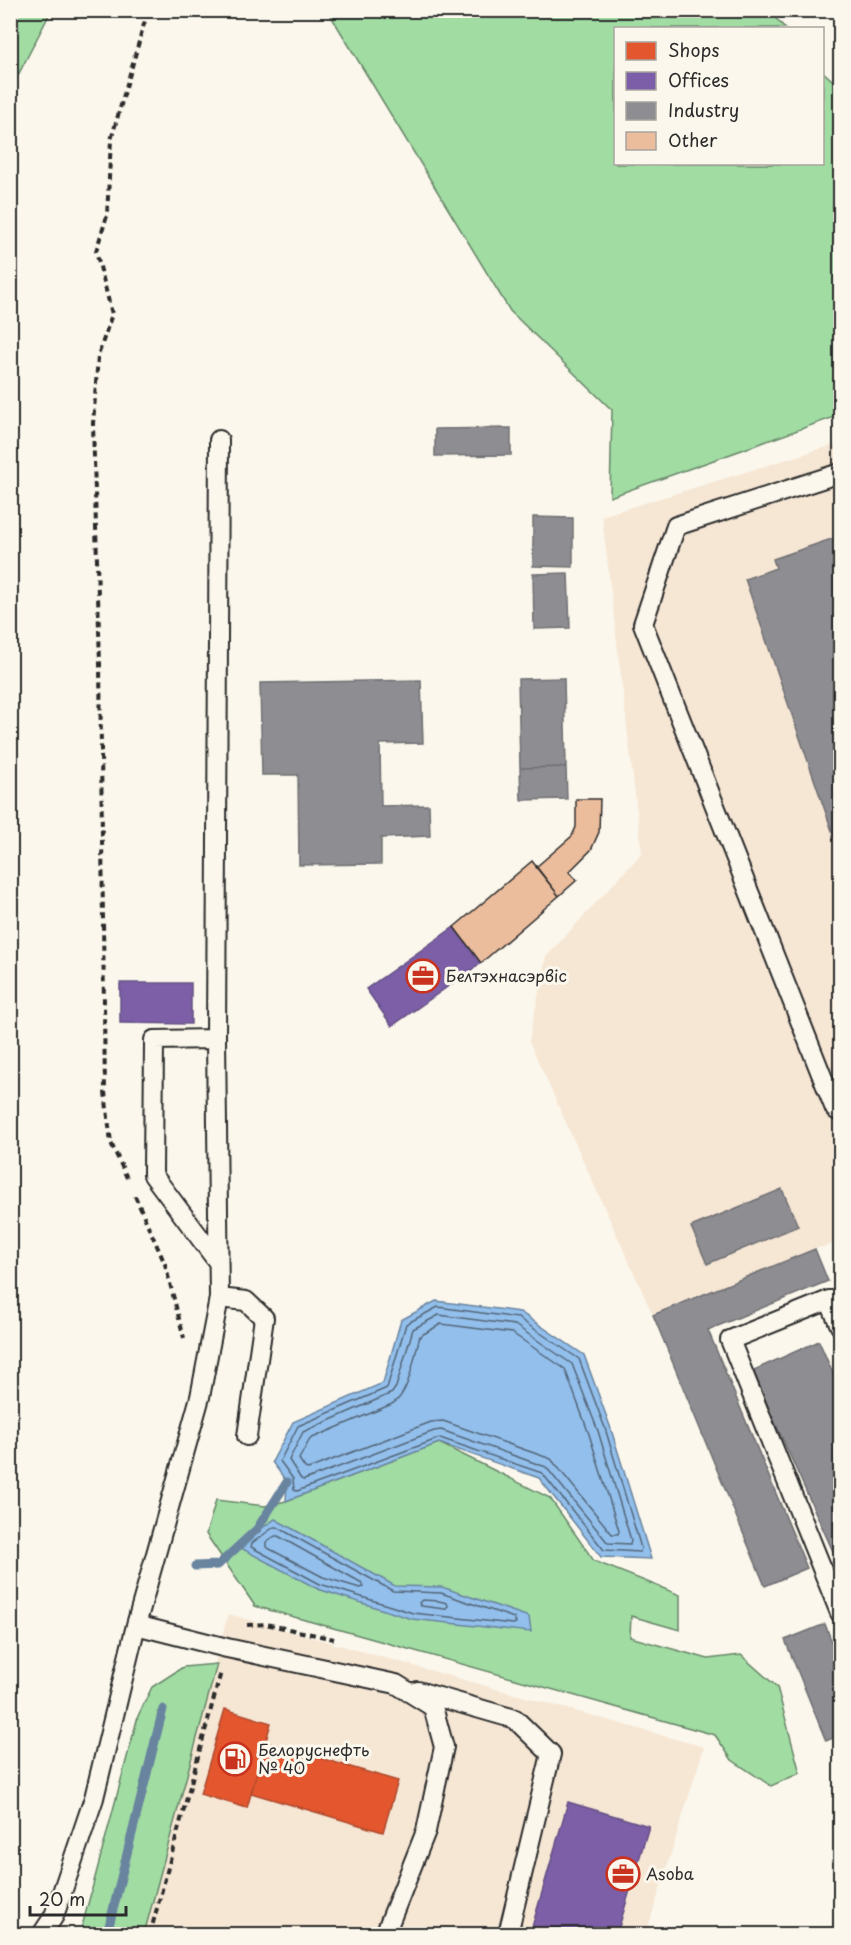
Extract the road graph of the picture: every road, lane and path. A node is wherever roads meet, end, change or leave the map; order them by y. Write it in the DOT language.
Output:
graph roads {
  1 [pos="148,10"];
  2 [pos="219,440"];
  3 [pos="840,473"];
  4 [pos="216,1039"];
  5 [pos="840,1112"];
  6 [pos="129,1183"];
  7 [pos="134,1194"];
  8 [pos="218,1262"];
  9 [pos="219,1298"];
  10 [pos="835,1300"];
  11 [pos="840,1326"];
  12 [pos="185,1342"];
  13 [pos="247,1436"];
  14 [pos="840,1613"];
  15 [pos="136,1625"];
  16 [pos="334,1639"];
  17 [pos="227,1648"];
  18 [pos="396,1684"];
  19 [pos="42,1935"];
  20 [pos="150,1935"];
  21 [pos="385,1935"];
  22 [pos="508,1935"];
  1 -- 6 [label="path"];
  2 -- 4 [label="lane"];
  3 -- 5 [label="lane"];
  4 -- 8 [label="lane"];
  4 -- 8 [label="lane"];
  7 -- 12 [label="path"];
  8 -- 9 [label="lane"];
  9 -- 13 [label="lane"];
  9 -- 15 [label="lane"];
  10 -- 11 [label="lane"];
  10 -- 14 [label="lane"];
  15 -- 17 [label="lane"];
  15 -- 19 [label="lane"];
  16 -- 17 [label="path"];
  17 -- 18 [label="lane"];
  17 -- 20 [label="path"];
  18 -- 21 [label="lane"];
  18 -- 22 [label="lane"];
}
